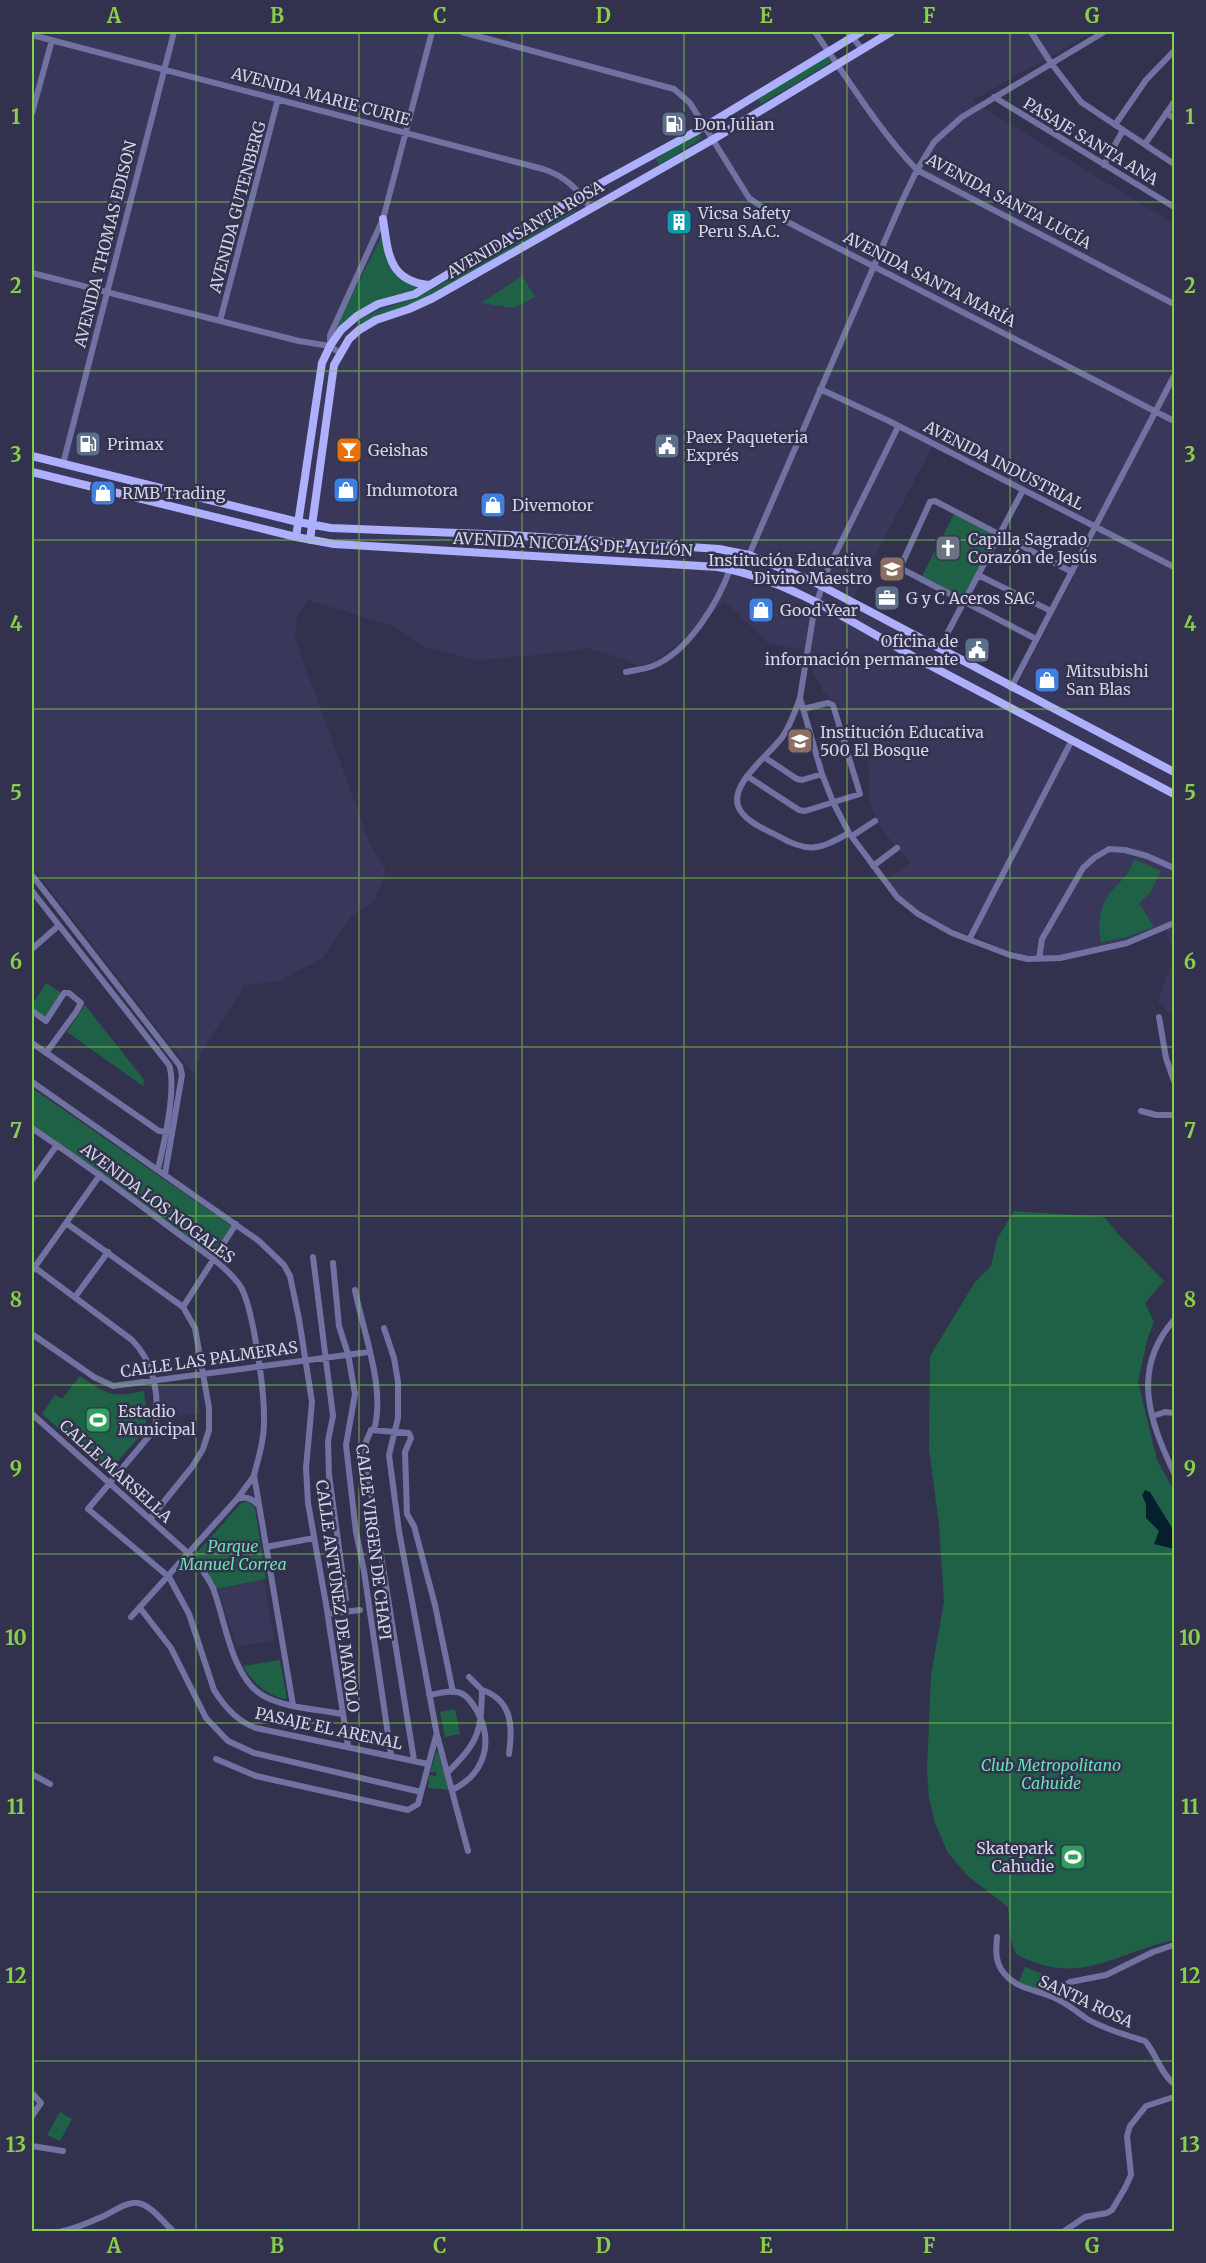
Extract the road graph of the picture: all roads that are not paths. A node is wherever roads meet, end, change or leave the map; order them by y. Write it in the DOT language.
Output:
graph roads {
  1 [pos="174,32"];
  2 [pos="432,32"];
  3 [pos="462,32"];
  4 [pos="815,32"];
  5 [pos="891,32"];
  6 [pos="1031,32"];
  7 [pos="1104,32"];
  8 [pos="854,33"];
  9 [pos="32,35"];
  10 [pos="52,40"];
  11 [pos="862,49"];
  12 [pos="828,51"];
  13 [pos="1174,51"];
  14 [pos="837,63"];
  15 [pos="1051,63"];
  16 [pos="164,69"];
  17 [pos="994,98"];
  18 [pos="278,99"];
  19 [pos="1174,102"];
  20 [pos="32,112"];
  21 [pos="1166,113"];
  22 [pos="1174,118"];
  23 [pos="1115,125"];
  24 [pos="704,127"];
  25 [pos="1123,130"];
  26 [pos="406,133"];
  27 [pos="712,141"];
  28 [pos="1145,144"];
  29 [pos="1174,164"];
  30 [pos="1104,165"];
  31 [pos="917,170"];
  32 [pos="581,194"];
  33 [pos="1174,207"];
  34 [pos="590,208"];
  35 [pos="383,219"];
  36 [pos="874,265"];
  37 [pos="32,273"];
  38 [pos="430,285"];
  39 [pos="107,292"];
  40 [pos="1174,304"];
  41 [pos="220,321"];
  42 [pos="330,346"];
  43 [pos="340,353"];
  44 [pos="1174,376"];
  45 [pos="820,389"];
  46 [pos="1156,411"];
  47 [pos="1174,421"];
  48 [pos="898,427"];
  49 [pos="32,456"];
  50 [pos="63,464"];
  51 [pos="32,472"];
  52 [pos="1023,490"];
  53 [pos="298,522"];
  54 [pos="313,526"];
  55 [pos="1096,527"];
  56 [pos="999,535"];
  57 [pos="296,537"];
  58 [pos="310,540"];
  59 [pos="749,555"];
  60 [pos="1174,567"];
  61 [pos="730,569"];
  62 [pos="1072,572"];
  63 [pos="978,575"];
  64 [pos="822,586"];
  65 [pos="964,602"];
  66 [pos="816,603"];
  67 [pos="1051,611"];
  68 [pos="1036,639"];
  69 [pos="939,649"];
  70 [pos="626,672"];
  71 [pos="1011,688"];
  72 [pos="800,698"];
  73 [pos="803,709"];
  74 [pos="1072,740"];
  75 [pos="764,757"];
  76 [pos="1174,772"];
  77 [pos="822,774"];
  78 [pos="747,776"];
  79 [pos="1174,794"];
  80 [pos="833,802"];
  81 [pos="875,821"];
  82 [pos="851,834"];
  83 [pos="897,848"];
  84 [pos="873,866"];
  85 [pos="1174,868"];
  86 [pos="32,875"];
  87 [pos="32,891"];
  88 [pos="1174,923"];
  89 [pos="58,926"];
  90 [pos="970,938"];
  91 [pos="32,949"];
  92 [pos="1038,959"];
  93 [pos="32,1011"];
  94 [pos="1159,1017"];
  95 [pos="32,1043"];
  96 [pos="46,1053"];
  97 [pos="1174,1081"];
  98 [pos="32,1082"];
  99 [pos="1141,1111"];
  100 [pos="1174,1115"];
  101 [pos="32,1128"];
  102 [pos="169,1132"];
  103 [pos="57,1145"];
  104 [pos="158,1169"];
  105 [pos="165,1174"];
  106 [pos="100,1175"];
  107 [pos="32,1180"];
  108 [pos="66,1222"];
  109 [pos="236,1224"];
  110 [pos="108,1252"];
  111 [pos="313,1257"];
  112 [pos="213,1260"];
  113 [pos="333,1263"];
  114 [pos="33,1269"];
  115 [pos="355,1290"];
  116 [pos="75,1297"];
  117 [pos="183,1307"];
  118 [pos="1174,1320"];
  119 [pos="384,1328"];
  120 [pos="32,1334"];
  121 [pos="369,1352"];
  122 [pos="348,1354"];
  123 [pos="326,1357"];
  124 [pos="305,1360"];
  125 [pos="259,1366"];
  126 [pos="203,1374"];
  127 [pos="154,1381"];
  128 [pos="1174,1413"];
  129 [pos="32,1414"];
  130 [pos="1153,1416"];
  131 [pos="374,1430"];
  132 [pos="394,1433"];
  133 [pos="1174,1473"];
  134 [pos="254,1475"];
  135 [pos="110,1485"];
  136 [pos="237,1499"];
  137 [pos="258,1504"];
  138 [pos="150,1519"];
  139 [pos="314,1538"];
  140 [pos="266,1547"];
  141 [pos="189,1554"];
  142 [pos="169,1577"];
  143 [pos="346,1599"];
  144 [pos="140,1608"];
  145 [pos="360,1611"];
  146 [pos="328,1614"];
  147 [pos="131,1617"];
  148 [pos="469,1677"];
  149 [pos="482,1690"];
  150 [pos="453,1692"];
  151 [pos="429,1695"];
  152 [pos="293,1705"];
  153 [pos="342,1714"];
  154 [pos="481,1719"];
  155 [pos="437,1735"];
  156 [pos="348,1746"];
  157 [pos="509,1754"];
  158 [pos="390,1755"];
  159 [pos="216,1759"];
  160 [pos="414,1760"];
  161 [pos="428,1764"];
  162 [pos="447,1773"];
  163 [pos="32,1774"];
  164 [pos="50,1784"];
  165 [pos="452,1790"];
  166 [pos="421,1792"];
  167 [pos="468,1851"];
  168 [pos="997,1937"];
  169 [pos="1174,1945"];
  170 [pos="1058,1999"];
  171 [pos="1174,2084"];
  172 [pos="32,2093"];
  173 [pos="1174,2097"];
  174 [pos="32,2116"];
  175 [pos="32,2146"];
  176 [pos="63,2151"];
  177 [pos="59,2232"];
  178 [pos="174,2232"];
  179 [pos="1063,2232"];
  1 -- 16 [label="street, AVENIDA THOMAS EDISON"];
  2 -- 26 [label="street"];
  3 -- 24 [label="street, AVENIDA SANTA MARÍA"];
  4 -- 12 [label="street, AVENIDA SANTA LUCÍA"];
  5 -- 11 [label="main road, AVENIDA SANTA ROSA"];
  6 -- 15 [label="street"];
  7 -- 15 [label="street"];
  8 -- 11 [label="street"];
  8 -- 12 [label="main road, AVENIDA SANTA ROSA"];
  9 -- 10 [label="street, AVENIDA MARIE CURIE"];
  10 -- 16 [label="street, AVENIDA MARIE CURIE"];
  10 -- 20 [label="street"];
  11 -- 14 [label="main road, AVENIDA SANTA ROSA"];
  12 -- 14 [label="street, AVENIDA SANTA LUCÍA"];
  12 -- 24 [label="main road, AVENIDA SANTA ROSA"];
  13 -- 23 [label="street"];
  14 -- 27 [label="main road, AVENIDA SANTA ROSA"];
  14 -- 31 [label="street, AVENIDA SANTA LUCÍA"];
  15 -- 17 [label="street"];
  15 -- 23 [label="street"];
  16 -- 18 [label="street, AVENIDA MARIE CURIE"];
  16 -- 39 [label="street, AVENIDA THOMAS EDISON"];
  17 -- 30 [label="street, PASAJE SANTA ANA"];
  17 -- 31 [label="street"];
  18 -- 26 [label="street, AVENIDA MARIE CURIE"];
  18 -- 41 [label="street, AVENIDA GUTENBERG"];
  19 -- 21 [label="street"];
  21 -- 22 [label="street"];
  21 -- 28 [label="street"];
  23 -- 25 [label="street"];
  24 -- 27 [label="street, AVENIDA SANTA MARÍA"];
  24 -- 32 [label="main road, AVENIDA SANTA ROSA"];
  25 -- 28 [label="street"];
  25 -- 30 [label="street"];
  26 -- 32 [label="street, AVENIDA MARIE CURIE"];
  26 -- 35 [label="street"];
  27 -- 34 [label="main road, AVENIDA SANTA ROSA"];
  27 -- 36 [label="street, AVENIDA SANTA MARÍA"];
  28 -- 29 [label="street"];
  30 -- 33 [label="street, PASAJE SANTA ANA"];
  31 -- 36 [label="street"];
  31 -- 40 [label="street, AVENIDA SANTA LUCÍA"];
  32 -- 34 [label="street, AVENIDA MARIE CURIE"];
  32 -- 38 [label="main road, AVENIDA SANTA ROSA"];
  34 -- 43 [label="main road, AVENIDA SANTA ROSA"];
  35 -- 38 [label="main road"];
  35 -- 42 [label="street"];
  36 -- 45 [label="street"];
  36 -- 46 [label="street, AVENIDA SANTA MARÍA"];
  37 -- 39 [label="street"];
  38 -- 42 [label="main road, AVENIDA SANTA ROSA"];
  39 -- 41 [label="street"];
  39 -- 50 [label="street, AVENIDA THOMAS EDISON"];
  41 -- 42 [label="street"];
  42 -- 43 [label="street"];
  42 -- 53 [label="main road, AVENIDA SANTA ROSA"];
  43 -- 54 [label="main road, AVENIDA SANTA ROSA"];
  44 -- 46 [label="street"];
  45 -- 48 [label="street, AVENIDA INDUSTRIAL"];
  45 -- 59 [label="street"];
  46 -- 47 [label="street, AVENIDA SANTA MARÍA"];
  46 -- 55 [label="street"];
  48 -- 52 [label="street, AVENIDA INDUSTRIAL"];
  48 -- 64 [label="street"];
  49 -- 50 [label="main road, AVENIDA NICOLÁS DE AYLLÓN"];
  50 -- 53 [label="main road, AVENIDA NICOLÁS DE AYLLÓN"];
  51 -- 57 [label="main road, AVENIDA NICOLÁS DE AYLLÓN"];
  52 -- 55 [label="street, AVENIDA INDUSTRIAL"];
  52 -- 56 [label="street"];
  53 -- 54 [label="main road, AVENIDA NICOLÁS DE AYLLÓN"];
  53 -- 57 [label="main road, AVENIDA SANTA ROSA"];
  54 -- 58 [label="main road, AVENIDA SANTA ROSA"];
  54 -- 59 [label="main road, AVENIDA NICOLÁS DE AYLLÓN"];
  55 -- 60 [label="street, AVENIDA INDUSTRIAL"];
  55 -- 62 [label="street"];
  56 -- 62 [label="street"];
  56 -- 63 [label="street"];
  56 -- 65 [label="street"];
  57 -- 58 [label="main road, AVENIDA NICOLÁS DE AYLLÓN"];
  58 -- 61 [label="main road, AVENIDA NICOLÁS DE AYLLÓN"];
  59 -- 64 [label="main road, AVENIDA NICOLÁS DE AYLLÓN"];
  61 -- 66 [label="main road, AVENIDA NICOLÁS DE AYLLÓN"];
  61 -- 70 [label="street"];
  62 -- 67 [label="street"];
  63 -- 65 [label="street"];
  63 -- 67 [label="street"];
  64 -- 66 [label="street"];
  64 -- 69 [label="main road, AVENIDA NICOLÁS DE AYLLÓN"];
  65 -- 68 [label="street"];
  65 -- 69 [label="street"];
  66 -- 72 [label="street"];
  66 -- 74 [label="main road, AVENIDA NICOLÁS DE AYLLÓN"];
  67 -- 68 [label="street"];
  68 -- 71 [label="street"];
  69 -- 71 [label="main road, AVENIDA NICOLÁS DE AYLLÓN"];
  71 -- 76 [label="main road, AVENIDA NICOLÁS DE AYLLÓN"];
  72 -- 73 [label="street"];
  72 -- 75 [label="street"];
  73 -- 77 [label="street"];
  73 -- 80 [label="street"];
  74 -- 79 [label="main road, AVENIDA NICOLÁS DE AYLLÓN"];
  74 -- 90 [label="street"];
  75 -- 77 [label="street"];
  75 -- 78 [label="street"];
  77 -- 80 [label="street"];
  78 -- 80 [label="street"];
  78 -- 82 [label="street"];
  80 -- 82 [label="street"];
  81 -- 82 [label="street"];
  82 -- 84 [label="street"];
  83 -- 84 [label="street"];
  84 -- 90 [label="street"];
  85 -- 92 [label="street"];
  86 -- 102 [label="street"];
  87 -- 89 [label="street"];
  88 -- 92 [label="street"];
  89 -- 91 [label="street"];
  89 -- 102 [label="street"];
  90 -- 92 [label="street"];
  93 -- 96 [label="street"];
  94 -- 97 [label="street"];
  95 -- 96 [label="street"];
  96 -- 102 [label="street"];
  98 -- 104 [label="street, AVENIDA LOS NOGALES"];
  99 -- 100 [label="street"];
  101 -- 103 [label="street, AVENIDA LOS NOGALES"];
  102 -- 104 [label="street"];
  102 -- 105 [label="street"];
  103 -- 106 [label="street, AVENIDA LOS NOGALES"];
  103 -- 107 [label="street"];
  104 -- 105 [label="street, AVENIDA LOS NOGALES"];
  105 -- 109 [label="street, AVENIDA LOS NOGALES"];
  106 -- 108 [label="street"];
  106 -- 112 [label="street, AVENIDA LOS NOGALES"];
  108 -- 110 [label="street"];
  108 -- 114 [label="street"];
  109 -- 112 [label="street"];
  109 -- 124 [label="street, CALLE ANTÚNEZ DE MAYOLO"];
  110 -- 116 [label="street"];
  110 -- 117 [label="street"];
  111 -- 123 [label="street, CALLE VIRGEN DE CHAPI"];
  112 -- 117 [label="street"];
  112 -- 125 [label="street, AVENIDA LOS NOGALES"];
  113 -- 122 [label="street, CALLE VIRGEN DE CHAPI"];
  114 -- 116 [label="street"];
  115 -- 121 [label="street"];
  116 -- 127 [label="street"];
  117 -- 126 [label="street"];
  118 -- 130 [label="street"];
  119 -- 132 [label="street"];
  120 -- 127 [label="street, CALLE LAS PALMERAS"];
  121 -- 122 [label="street, CALLE LAS PALMERAS"];
  121 -- 131 [label="street"];
  122 -- 123 [label="street, CALLE LAS PALMERAS"];
  122 -- 158 [label="street, CALLE VIRGEN DE CHAPI"];
  123 -- 124 [label="street, CALLE LAS PALMERAS"];
  123 -- 143 [label="street, CALLE VIRGEN DE CHAPI"];
  124 -- 125 [label="street, CALLE LAS PALMERAS"];
  124 -- 139 [label="street, CALLE ANTÚNEZ DE MAYOLO"];
  125 -- 126 [label="street, CALLE LAS PALMERAS"];
  125 -- 134 [label="street, AVENIDA LOS NOGALES"];
  126 -- 127 [label="street, CALLE LAS PALMERAS"];
  126 -- 138 [label="street"];
  127 -- 135 [label="street"];
  128 -- 130 [label="street"];
  129 -- 135 [label="street, CALLE MARSELLA"];
  130 -- 133 [label="street"];
  131 -- 132 [label="street"];
  131 -- 160 [label="street"];
  132 -- 150 [label="street"];
  132 -- 151 [label="street"];
  134 -- 136 [label="street"];
  134 -- 137 [label="street, AVENIDA LOS NOGALES"];
  135 -- 138 [label="street, CALLE MARSELLA"];
  135 -- 142 [label="street, PASAJE EL ARENAL"];
  136 -- 137 [label="street"];
  136 -- 141 [label="street"];
  137 -- 140 [label="street, AVENIDA LOS NOGALES"];
  138 -- 141 [label="street, CALLE MARSELLA"];
  139 -- 140 [label="street"];
  139 -- 146 [label="street, CALLE ANTÚNEZ DE MAYOLO"];
  140 -- 152 [label="street, AVENIDA LOS NOGALES"];
  141 -- 142 [label="street"];
  141 -- 152 [label="street, CALLE MARSELLA"];
  142 -- 144 [label="street"];
  142 -- 156 [label="street, PASAJE EL ARENAL"];
  144 -- 147 [label="street"];
  144 -- 166 [label="street"];
  145 -- 146 [label="street"];
  146 -- 153 [label="street, CALLE ANTÚNEZ DE MAYOLO"];
  148 -- 149 [label="street"];
  149 -- 154 [label="street"];
  149 -- 157 [label="street"];
  150 -- 151 [label="street"];
  150 -- 154 [label="street"];
  151 -- 155 [label="street"];
  152 -- 153 [label="street, CALLE MARSELLA"];
  153 -- 156 [label="street, CALLE ANTÚNEZ DE MAYOLO"];
  154 -- 162 [label="street"];
  154 -- 165 [label="street"];
  155 -- 161 [label="street"];
  155 -- 162 [label="street"];
  156 -- 158 [label="street, PASAJE EL ARENAL"];
  158 -- 160 [label="street, PASAJE EL ARENAL"];
  159 -- 166 [label="street"];
  160 -- 161 [label="street, PASAJE EL ARENAL"];
  161 -- 166 [label="street"];
  162 -- 165 [label="street"];
  163 -- 164 [label="street"];
  165 -- 167 [label="street"];
  168 -- 170 [label="street, SANTA ROSA"];
  169 -- 170 [label="street"];
  170 -- 171 [label="street, SANTA ROSA"];
  172 -- 174 [label="street"];
  173 -- 179 [label="street"];
  175 -- 176 [label="street"];
  177 -- 178 [label="street"];
}
